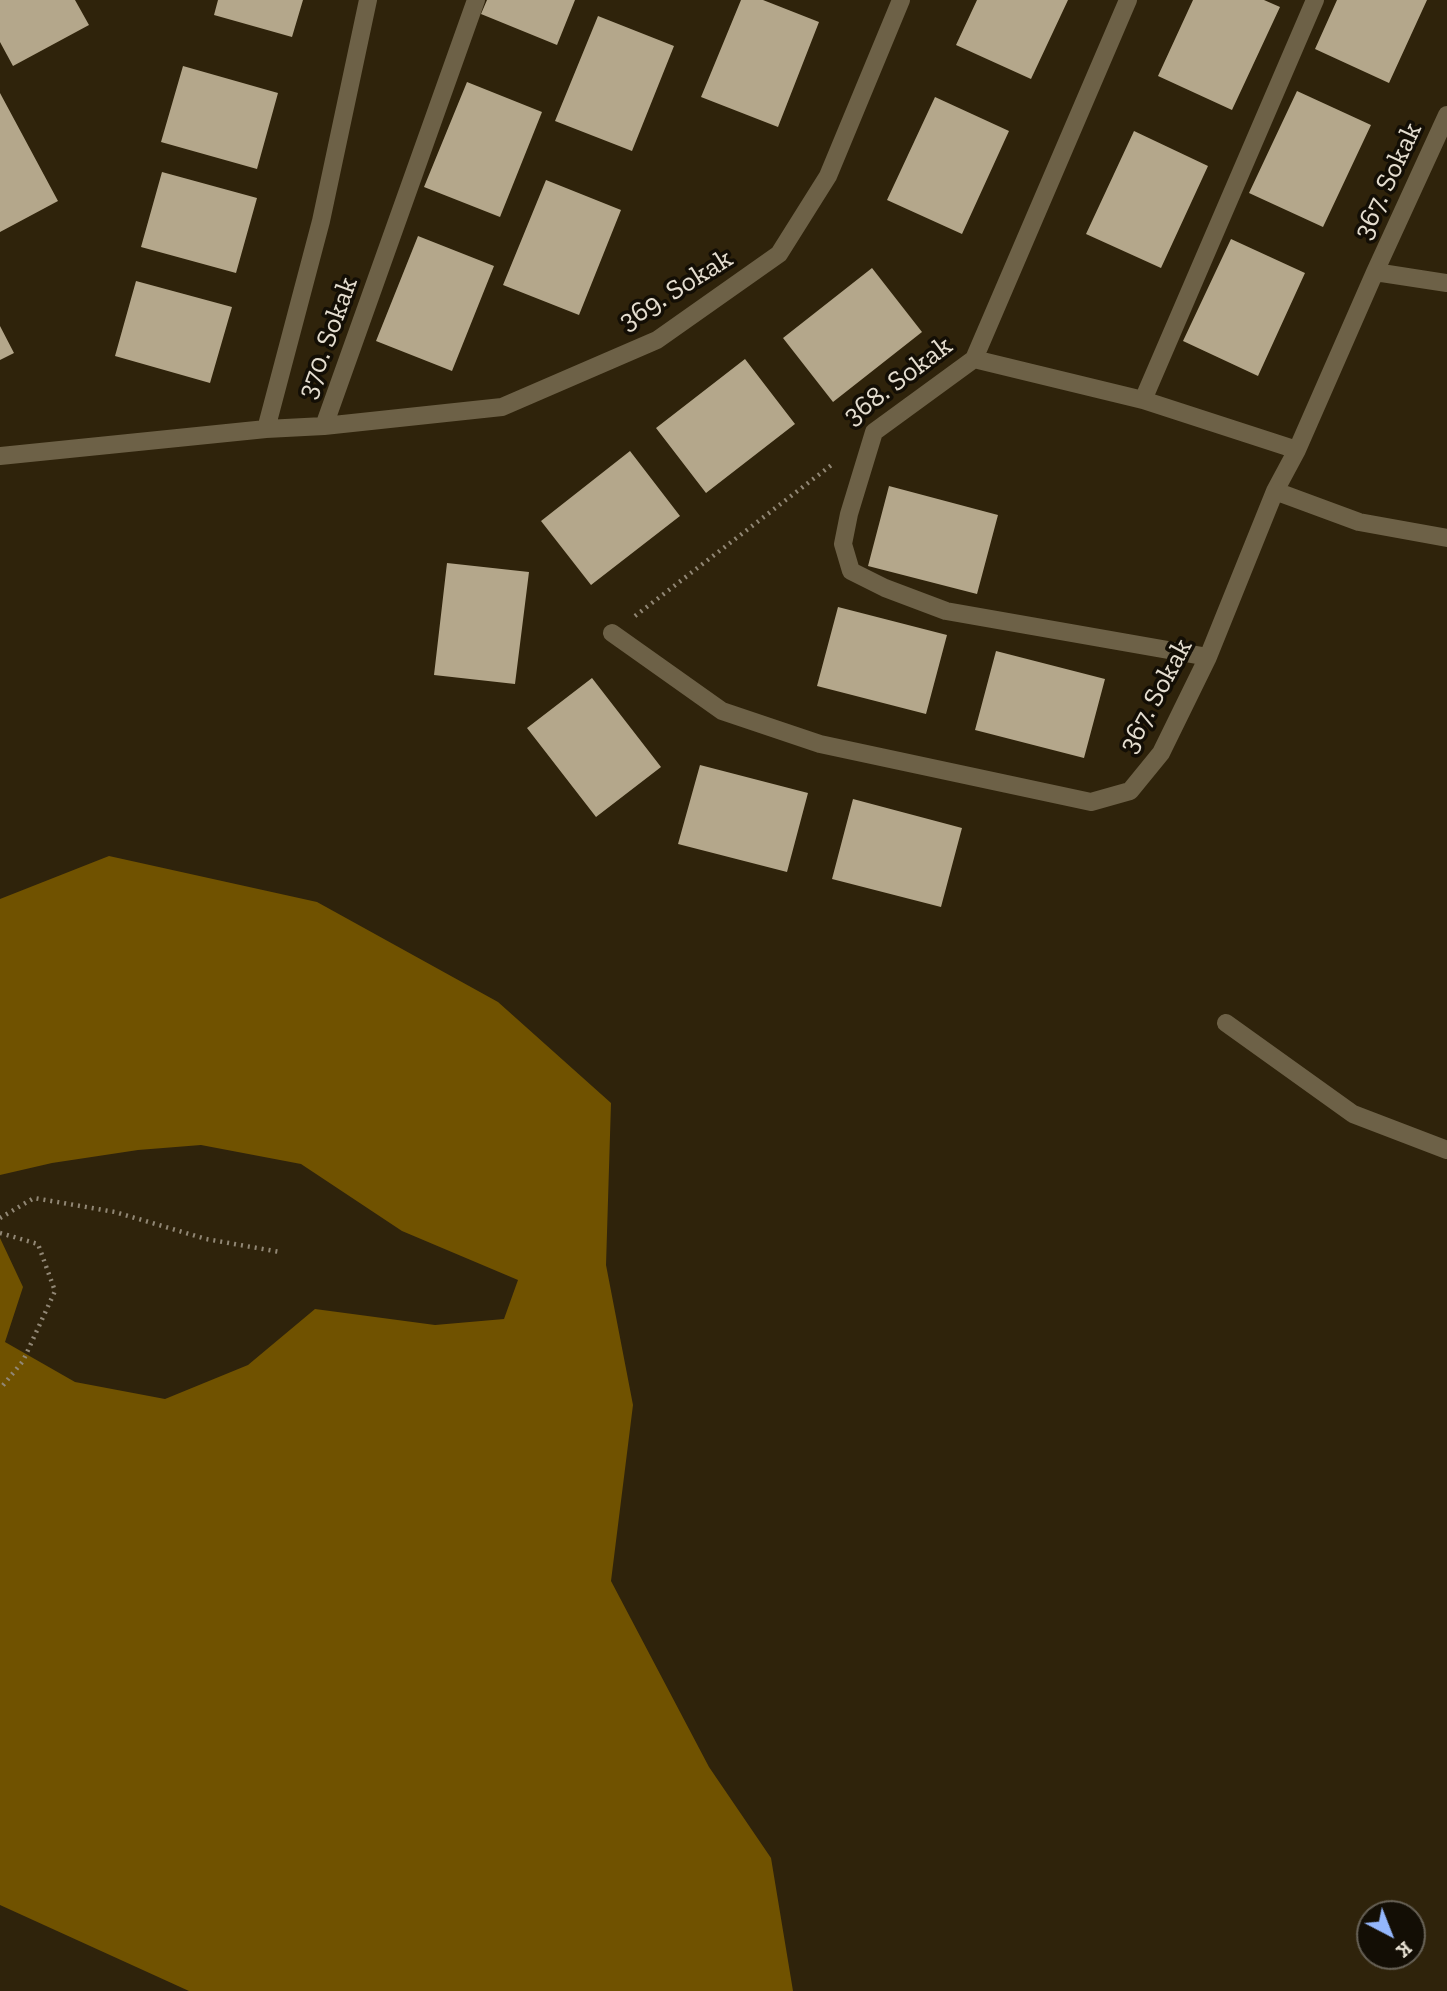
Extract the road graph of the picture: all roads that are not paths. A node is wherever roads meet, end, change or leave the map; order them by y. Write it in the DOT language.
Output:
graph roads {
  1 [pos="368,0"];
  2 [pos="476,0"];
  3 [pos="901,0"];
  4 [pos="1128,0"];
  5 [pos="1315,0"];
  6 [pos="1447,115"];
  7 [pos="1375,272"];
  8 [pos="1447,283"];
  9 [pos="974,359"];
  10 [pos="1143,400"];
  11 [pos="324,426"];
  12 [pos="266,429"];
  13 [pos="1297,450"];
  14 [pos="0,456"];
  15 [pos="1275,491"];
  16 [pos="1447,538"];
  17 [pos="612,633"];
  18 [pos="1208,657"];
  19 [pos="1226,1023"];
  20 [pos="1447,1150"];
  1 -- 12 [label="street"];
  2 -- 11 [label="street, 370. Sokak"];
  3 -- 11 [label="street, 369. Sokak"];
  4 -- 9 [label="street, 368. Sokak"];
  5 -- 10 [label="street"];
  6 -- 7 [label="street, 367. Sokak"];
  7 -- 8 [label="street"];
  7 -- 13 [label="street, 367. Sokak"];
  9 -- 10 [label="street"];
  9 -- 18 [label="street, 368. Sokak"];
  10 -- 13 [label="street"];
  11 -- 12 [label="street, 370. Sokak"];
  12 -- 14 [label="street, 370. Sokak"];
  13 -- 15 [label="street, 367. Sokak"];
  15 -- 16 [label="street"];
  15 -- 18 [label="street, 367. Sokak"];
  17 -- 18 [label="street, 367. Sokak"];
  19 -- 20 [label="street"];
}
